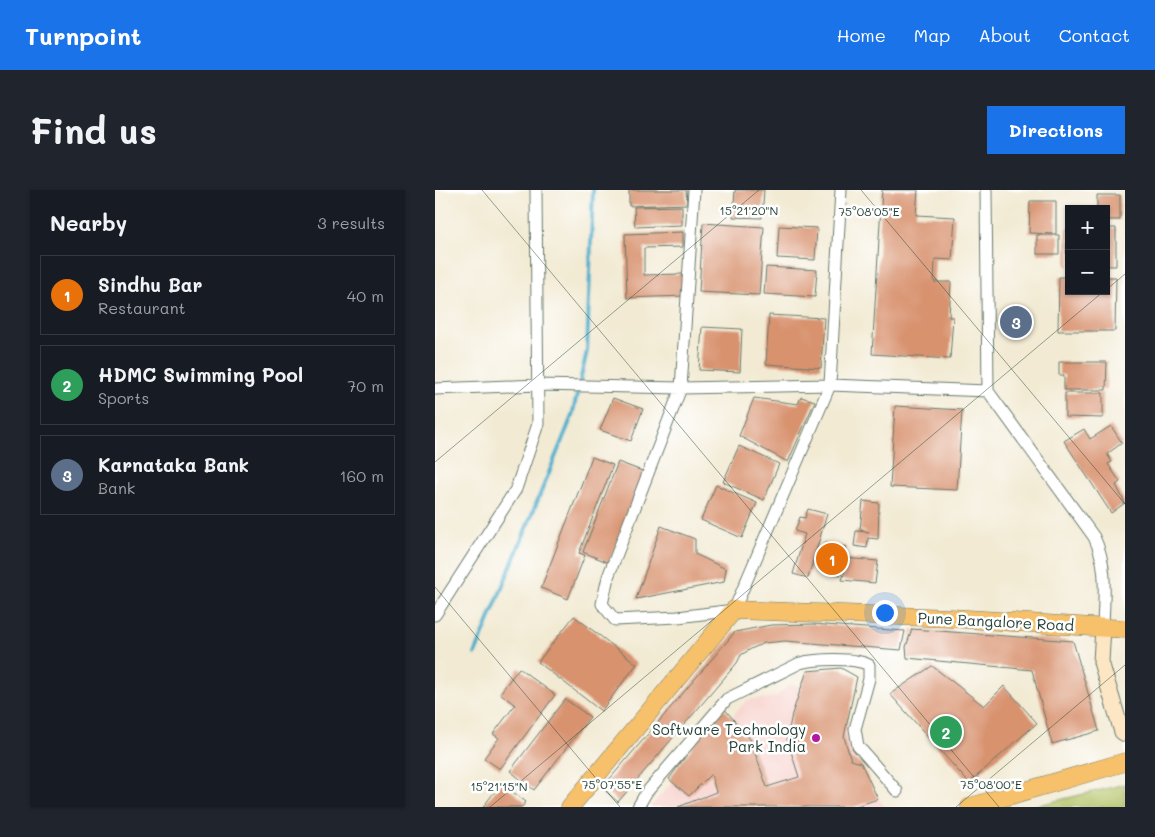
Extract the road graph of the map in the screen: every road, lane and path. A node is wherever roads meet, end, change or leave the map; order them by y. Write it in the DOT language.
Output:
graph roads {
  1 [pos="537,190"];
  2 [pos="694,190"];
  3 [pos="841,190"];
  4 [pos="986,190"];
  5 [pos="538,385"];
  6 [pos="830,385"];
  7 [pos="681,388"];
  8 [pos="435,389"];
  9 [pos="988,391"];
  10 [pos="734,610"];
  11 [pos="435,615"];
  12 [pos="1103,627"];
  13 [pos="1125,629"];
  14 [pos="1125,734"];
  15 [pos="1125,762"];
  16 [pos="897,790"];
  17 [pos="570,807"];
  18 [pos="638,807"];
  19 [pos="970,807"];
  1 -- 5 [label="street"];
  2 -- 7 [label="street"];
  3 -- 6 [label="street"];
  4 -- 9 [label="street"];
  5 -- 7 [label="street"];
  5 -- 8 [label="street"];
  5 -- 11 [label="street"];
  6 -- 7 [label="street"];
  6 -- 9 [label="street"];
  6 -- 10 [label="street"];
  7 -- 10 [label="street"];
  9 -- 12 [label="street"];
  10 -- 12 [label="main road, Pune Bangalore Road"];
  10 -- 17 [label="main road"];
  12 -- 13 [label="main road, Pune Bangalore Road"];
  12 -- 14 [label="street"];
  15 -- 19 [label="main road"];
  16 -- 18 [label="street"];
}
